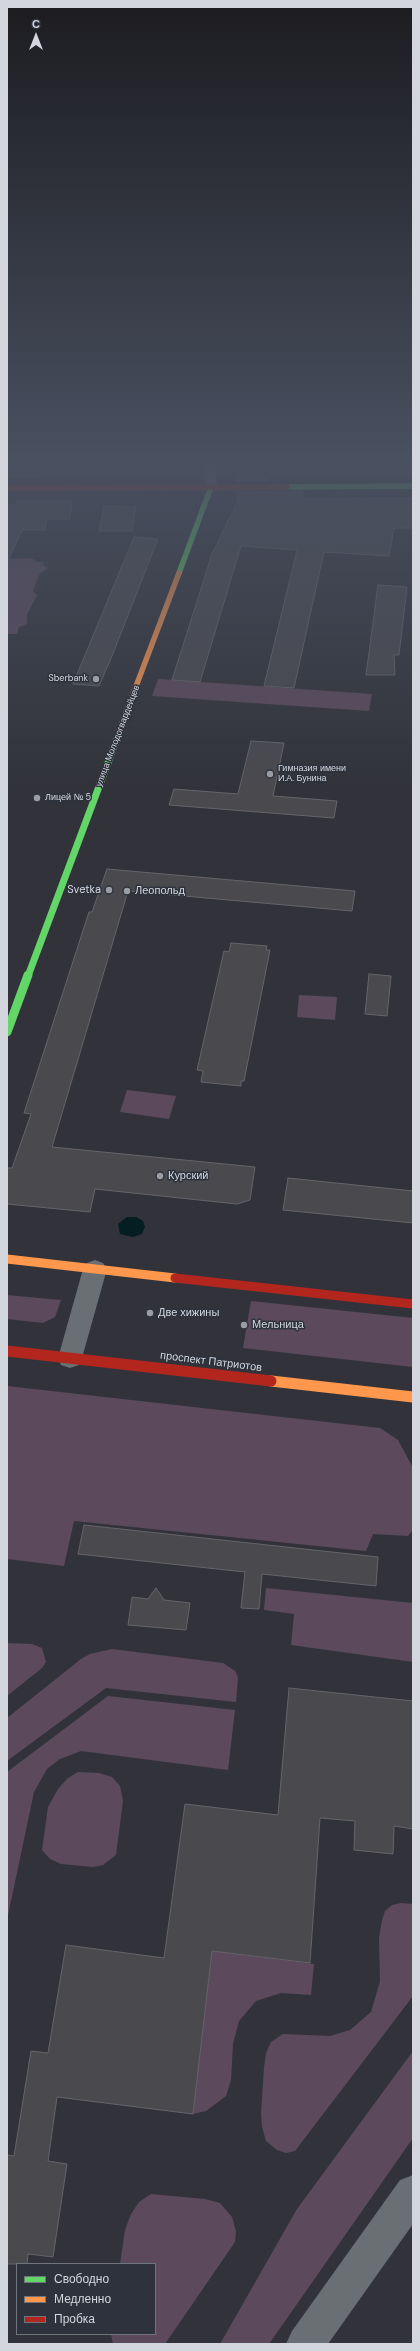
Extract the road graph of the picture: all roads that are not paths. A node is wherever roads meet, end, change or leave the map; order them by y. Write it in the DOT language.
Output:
graph roads {
  1 [pos="180,571"];
  2 [pos="7,1032"];
  3 [pos="7,1259"];
  4 [pos="95,1269"];
  5 [pos="413,1304"];
  6 [pos="7,1351"];
  7 [pos="70,1358"];
  8 [pos="413,1397"];
  9 [pos="413,2193"];
  10 [pos="305,2344"];
  1 -- 2 [label="main road, улица Молодогвардейцев"];
  3 -- 4 [label="main road"];
  4 -- 5 [label="main road"];
  4 -- 7 [label="street"];
  6 -- 7 [label="main road, проспект Патриотов"];
  7 -- 8 [label="main road, проспект Патриотов"];
  9 -- 10 [label="street"];
}
